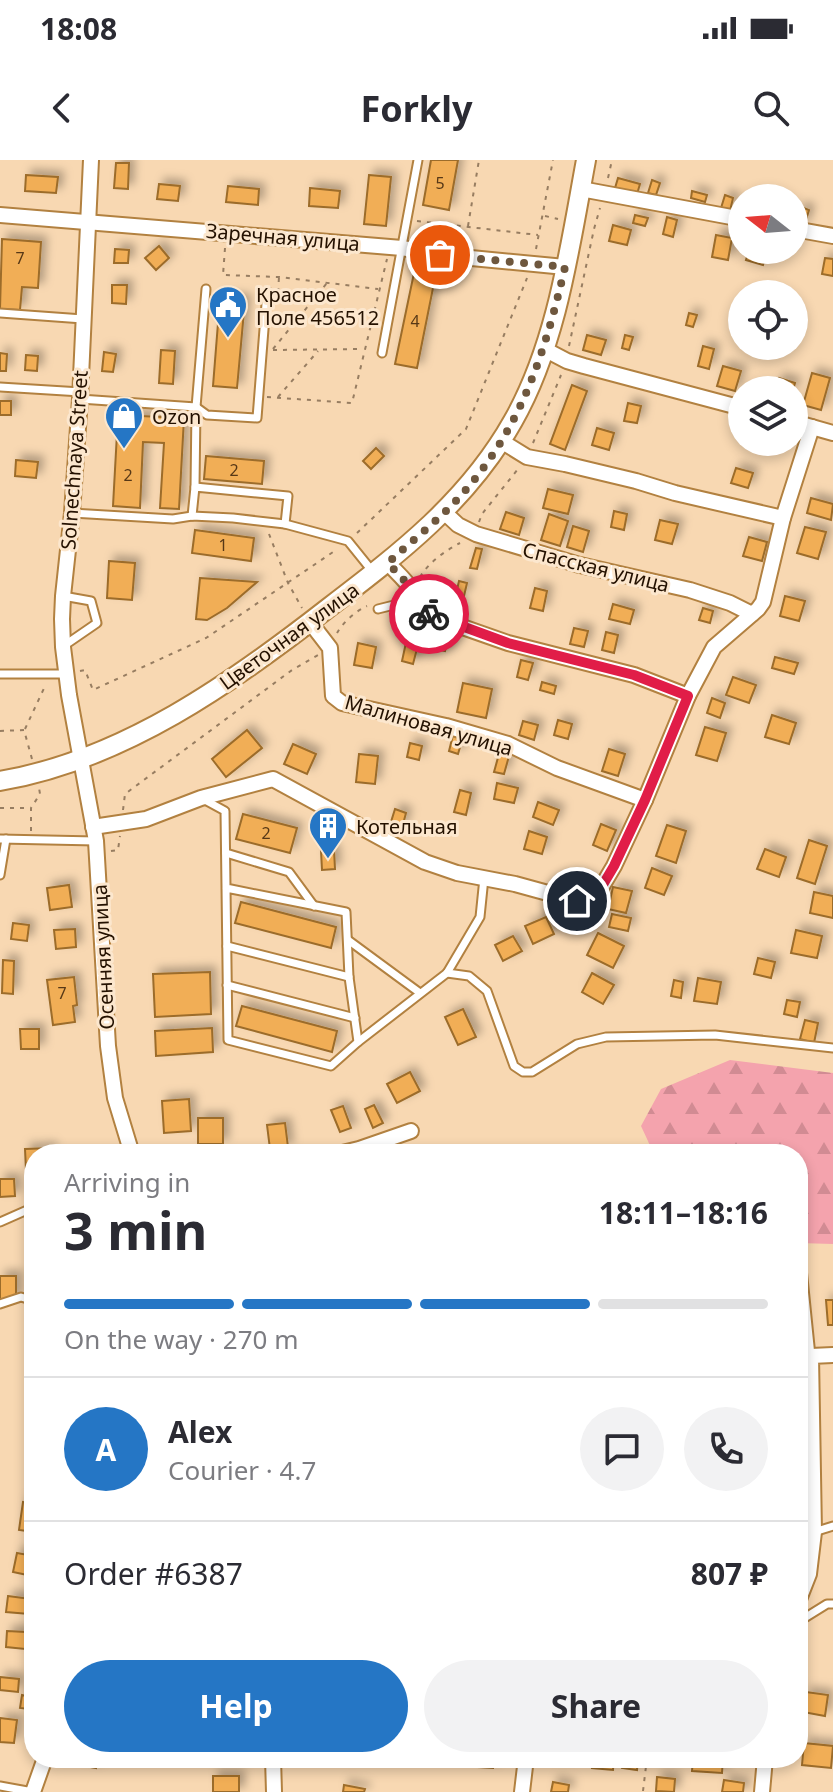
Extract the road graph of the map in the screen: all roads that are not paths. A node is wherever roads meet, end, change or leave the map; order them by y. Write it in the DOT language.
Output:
graph roads {
  1 [pos="91,160"];
  2 [pos="418,160"];
  3 [pos="586,160"];
  4 [pos="581,189"];
  5 [pos="0,215"];
  6 [pos="728,216"];
  7 [pos="88,222"];
  8 [pos="808,232"];
  9 [pos="833,236"];
  10 [pos="402,248"];
  11 [pos="565,267"];
  12 [pos="206,289"];
  13 [pos="267,291"];
  14 [pos="0,313"];
  15 [pos="83,319"];
  16 [pos="544,349"];
  17 [pos="382,353"];
  18 [pos="0,387"];
  19 [pos="80,396"];
  20 [pos="728,404"];
  21 [pos="196,407"];
  22 [pos="808,426"];
  23 [pos="812,427"];
  24 [pos="833,433"];
  25 [pos="501,441"];
  26 [pos="195,487"];
  27 [pos="444,512"];
  28 [pos="72,513"];
  29 [pos="192,516"];
  30 [pos="783,518"];
  31 [pos="285,524"];
  32 [pos="381,568"];
  33 [pos="63,596"];
  34 [pos="414,600"];
  35 [pos="378,609"];
  36 [pos="752,614"];
  37 [pos="310,622"];
  38 [pos="63,647"];
  39 [pos="0,674"];
  40 [pos="59,674"];
  41 [pos="688,696"];
  42 [pos="82,758"];
  43 [pos="0,781"];
  44 [pos="201,798"];
  45 [pos="645,800"];
  46 [pos="95,834"];
  47 [pos="3,839"];
  48 [pos="226,853"];
  49 [pos="0,875"];
  50 [pos="484,878"];
  51 [pos="226,888"];
  52 [pos="314,906"];
  53 [pos="348,940"];
  54 [pos="227,946"];
  55 [pos="447,973"];
  56 [pos="349,977"];
  57 [pos="227,985"];
  58 [pos="420,993"];
  59 [pos="355,1018"];
  60 [pos="358,1042"];
  61 [pos="833,1048"];
  62 [pos="411,1131"];
  63 [pos="129,1144"];
  64 [pos="373,1144"];
  65 [pos="24,1211"];
  66 [pos="0,1222"];
  67 [pos="24,1298"];
  68 [pos="0,1304"];
  69 [pos="808,1327"];
  70 [pos="833,1355"];
  71 [pos="811,1356"];
  72 [pos="833,1526"];
  73 [pos="814,1532"];
  74 [pos="808,1577"];
  75 [pos="833,1604"];
  76 [pos="808,1616"];
  77 [pos="41,1768"];
  78 [pos="273,1768"];
  79 [pos="525,1768"];
  80 [pos="764,1768"];
  81 [pos="0,1786"];
  82 [pos="33,1792"];
  83 [pos="274,1792"];
  84 [pos="522,1792"];
  85 [pos="762,1792"];
  1 -- 7 [label="street, Solnechnaya Street"];
  2 -- 10 [label="lane"];
  3 -- 4 [label="main road, Цветочная улица"];
  4 -- 6 [label="street"];
  4 -- 11 [label="main road, Цветочная улица"];
  5 -- 7 [label="street, Заречная улица"];
  7 -- 10 [label="street, Заречная улица"];
  7 -- 15 [label="street, Solnechnaya Street"];
  8 -- 9 [label="street"];
  10 -- 11 [label="street, Заречная улица"];
  10 -- 17 [label="lane"];
  11 -- 16 [label="main road, Цветочная улица"];
  12 -- 21 [label="lane"];
  13 -- 21 [label="lane"];
  14 -- 15 [label="lane"];
  15 -- 19 [label="street, Solnechnaya Street"];
  16 -- 20 [label="street"];
  16 -- 25 [label="main road, Цветочная улица"];
  18 -- 19 [label="lane"];
  19 -- 21 [label="lane"];
  19 -- 28 [label="street, Solnechnaya Street"];
  21 -- 26 [label="lane"];
  22 -- 23 [label="street"];
  23 -- 24 [label="street"];
  23 -- 30 [label="street"];
  25 -- 27 [label="main road, Цветочная улица"];
  25 -- 30 [label="street"];
  26 -- 29 [label="lane"];
  26 -- 31 [label="lane"];
  27 -- 32 [label="main road, Цветочная улица"];
  27 -- 36 [label="street, Спасская улица"];
  28 -- 29 [label="lane"];
  28 -- 33 [label="street, Solnechnaya Street"];
  29 -- 31 [label="lane"];
  30 -- 36 [label="street"];
  31 -- 32 [label="lane"];
  32 -- 34 [label="street"];
  32 -- 37 [label="main road, Цветочная улица"];
  33 -- 38 [label="street, Solnechnaya Street"];
  33 -- 38 [label="lane"];
  34 -- 35 [label="lane"];
  34 -- 41 [label="street"];
  36 -- 41 [label="street"];
  37 -- 42 [label="main road, Цветочная улица"];
  37 -- 45 [label="street, Малиновая улица"];
  38 -- 40 [label="street, Solnechnaya Street"];
  39 -- 40 [label="lane"];
  40 -- 42 [label="street, Solnechnaya Street"];
  41 -- 45 [label="street"];
  42 -- 43 [label="main road, Цветочная улица"];
  42 -- 46 [label="street, Осенняя улица"];
  44 -- 46 [label="street"];
  44 -- 48 [label="lane"];
  44 -- 50 [label="street"];
  45 -- 50 [label="street"];
  46 -- 47 [label="lane"];
  46 -- 63 [label="street, Осенняя улица"];
  47 -- 49 [label="lane"];
  48 -- 51 [label="lane"];
  48 -- 52 [label="lane"];
  50 -- 55 [label="lane"];
  51 -- 52 [label="lane"];
  51 -- 54 [label="lane"];
  52 -- 53 [label="lane"];
  53 -- 56 [label="lane"];
  53 -- 58 [label="lane"];
  54 -- 56 [label="lane"];
  54 -- 57 [label="lane"];
  55 -- 58 [label="lane"];
  55 -- 61 [label="lane"];
  56 -- 59 [label="lane"];
  57 -- 59 [label="lane"];
  57 -- 60 [label="lane"];
  58 -- 60 [label="lane"];
  59 -- 60 [label="lane"];
  62 -- 64 [label="street"];
  65 -- 66 [label="lane"];
  67 -- 68 [label="lane"];
  69 -- 71 [label="lane"];
  70 -- 71 [label="street"];
  71 -- 73 [label="street"];
  72 -- 73 [label="lane"];
  73 -- 74 [label="street"];
  75 -- 76 [label="lane"];
  77 -- 82 [label="street"];
  78 -- 83 [label="street"];
  79 -- 84 [label="street"];
  80 -- 85 [label="street"];
  81 -- 82 [label="lane"];
}
